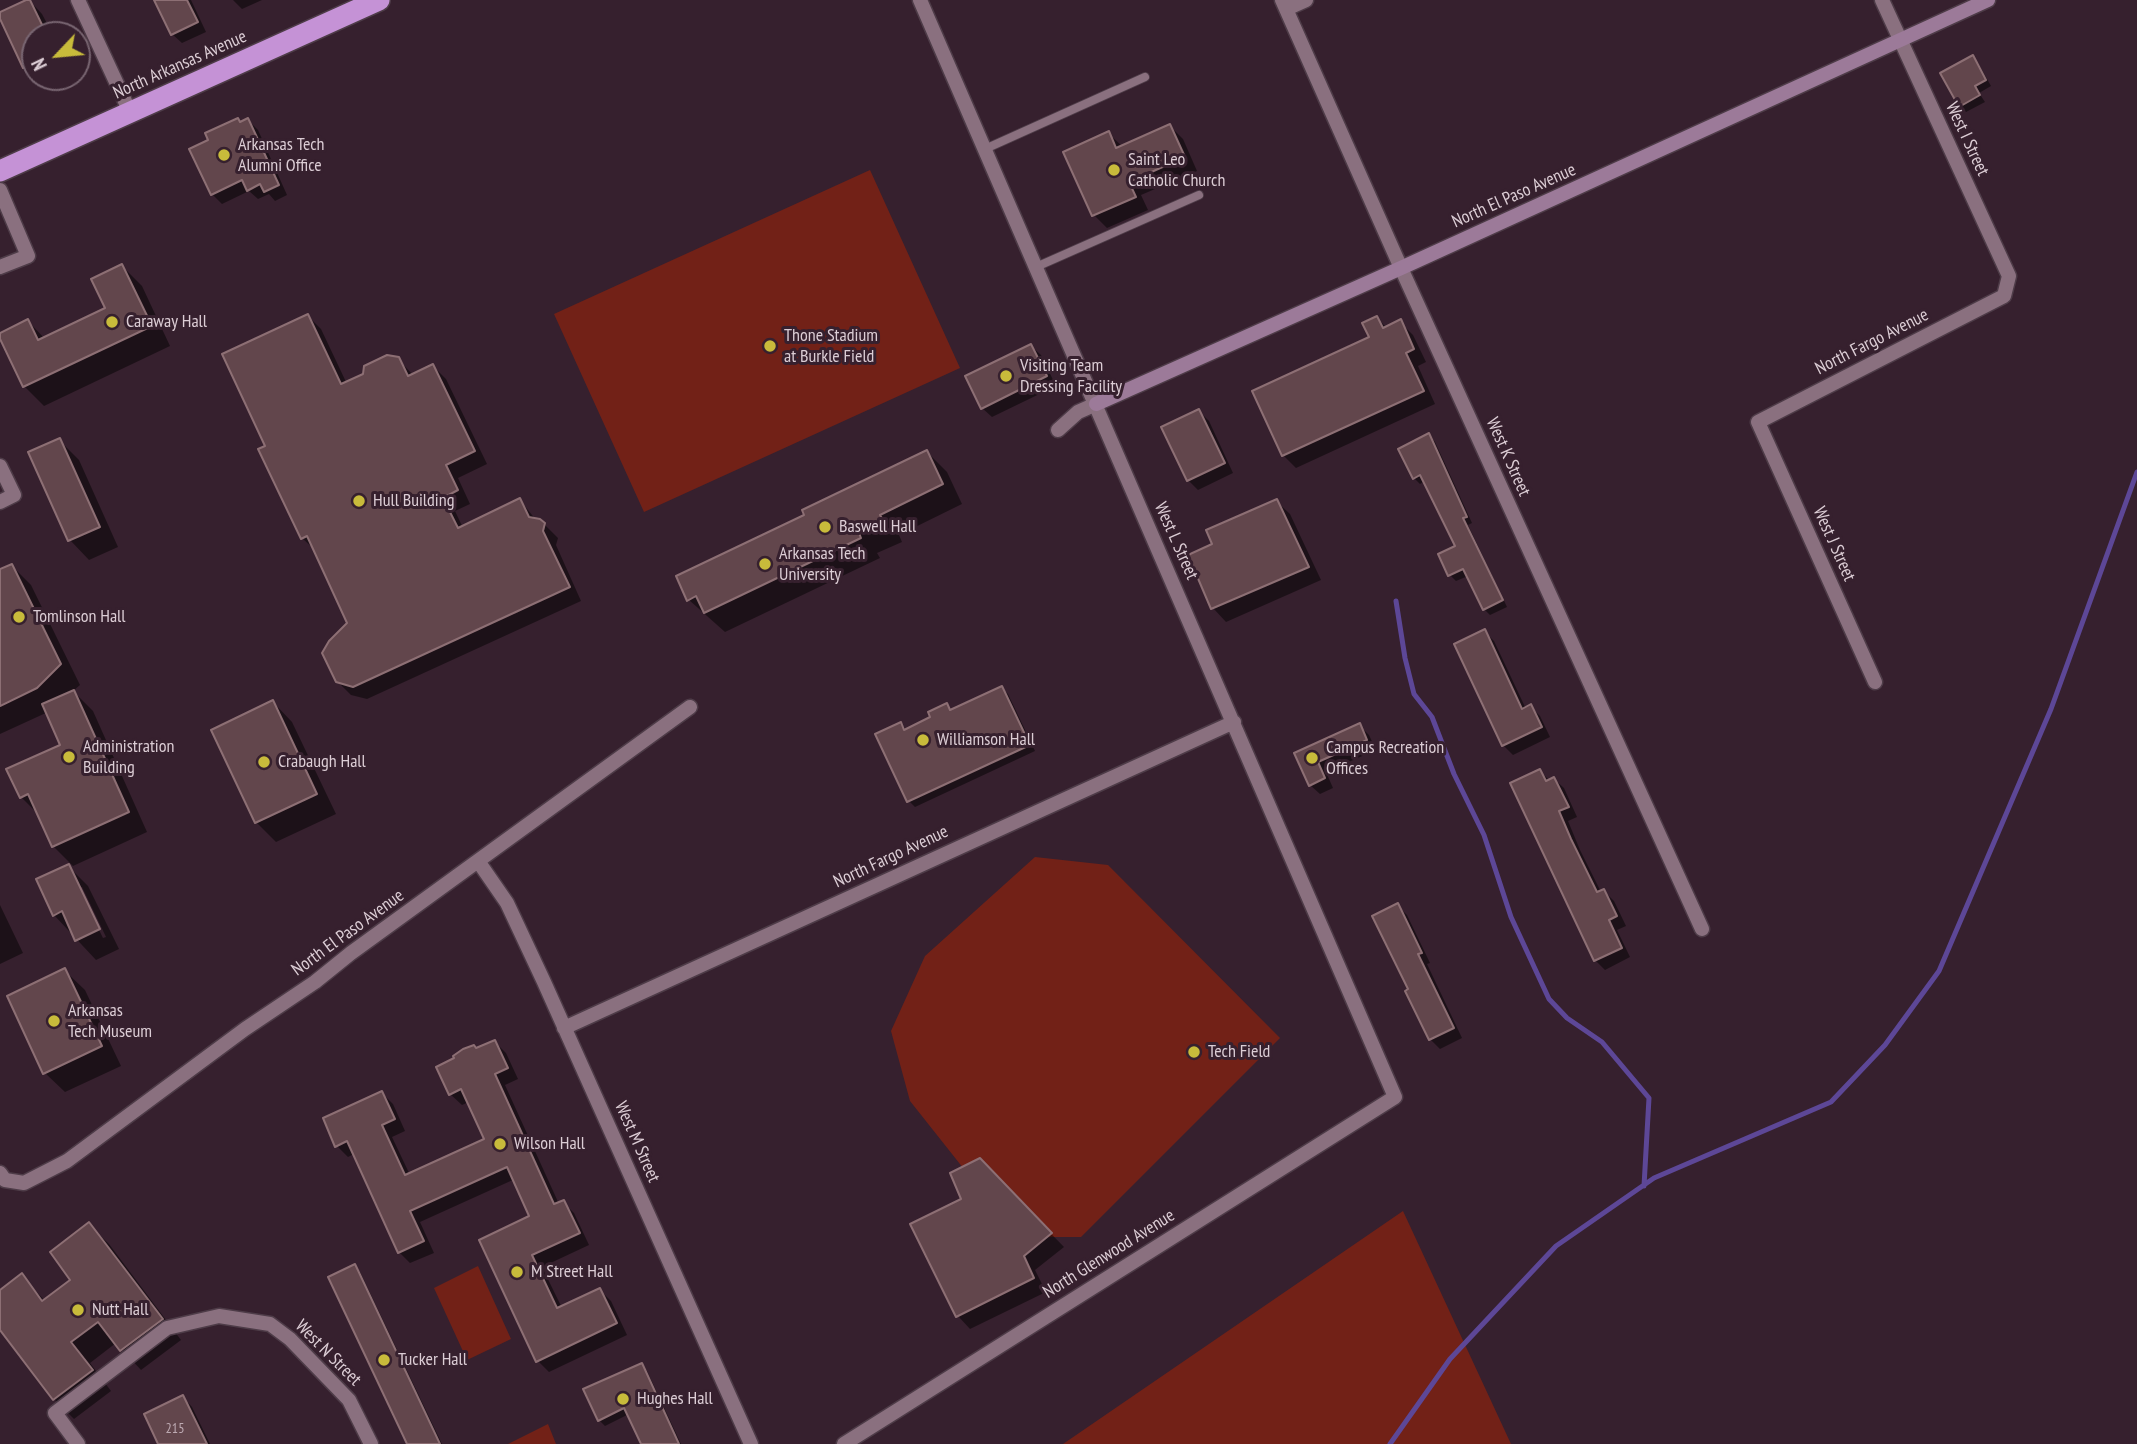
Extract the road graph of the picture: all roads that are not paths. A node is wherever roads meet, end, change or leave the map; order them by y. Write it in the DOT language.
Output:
graph roads {
  1 [pos="78,0"];
  2 [pos="379,0"];
  3 [pos="920,0"];
  4 [pos="1307,0"];
  5 [pos="1882,0"];
  6 [pos="1988,0"];
  7 [pos="1284,5"];
  8 [pos="1900,41"];
  9 [pos="1145,77"];
  10 [pos="130,112"];
  11 [pos="985,149"];
  12 [pos="0,172"];
  13 [pos="0,190"];
  14 [pos="1199,195"];
  15 [pos="0,267"];
  16 [pos="1036,267"];
  17 [pos="1401,268"];
  18 [pos="2004,296"];
  19 [pos="1096,404"];
  20 [pos="1758,422"];
  21 [pos="1058,430"];
  22 [pos="0,466"];
  23 [pos="0,502"];
  24 [pos="1875,682"];
  25 [pos="690,707"];
  26 [pos="1234,722"];
  27 [pos="478,862"];
  28 [pos="1702,929"];
  29 [pos="565,1028"];
  30 [pos="1395,1097"];
  31 [pos="0,1173"];
  32 [pos="78,1444"];
  33 [pos="371,1444"];
  34 [pos="751,1444"];
  35 [pos="844,1444"];
  1 -- 10 [label="street"];
  2 -- 10 [label="highway, North Arkansas Avenue"];
  3 -- 11 [label="street, West L Street"];
  4 -- 7 [label="street"];
  5 -- 8 [label="street, West I Street"];
  6 -- 8 [label="street, North El Paso Avenue"];
  7 -- 17 [label="street, West K Street"];
  8 -- 17 [label="street, North El Paso Avenue"];
  8 -- 18 [label="street, West I Street"];
  9 -- 11 [label="lane"];
  10 -- 12 [label="highway, North Arkansas Avenue"];
  11 -- 16 [label="street, West L Street"];
  13 -- 15 [label="street"];
  14 -- 16 [label="lane"];
  16 -- 19 [label="street, West L Street"];
  17 -- 19 [label="street, North El Paso Avenue"];
  17 -- 28 [label="street, West K Street"];
  18 -- 20 [label="street, North Fargo Avenue"];
  19 -- 21 [label="street, North El Paso Avenue"];
  19 -- 26 [label="street, West L Street"];
  20 -- 24 [label="street, West J Street"];
  22 -- 23 [label="street"];
  25 -- 27 [label="street, North El Paso Avenue"];
  26 -- 29 [label="street, North Fargo Avenue"];
  26 -- 30 [label="street, West L Street"];
  27 -- 29 [label="street, West M Street"];
  27 -- 31 [label="street, North El Paso Avenue"];
  29 -- 34 [label="street, West M Street"];
  30 -- 35 [label="street, North Glenwood Avenue"];
  32 -- 33 [label="street, West N Street"];
}
